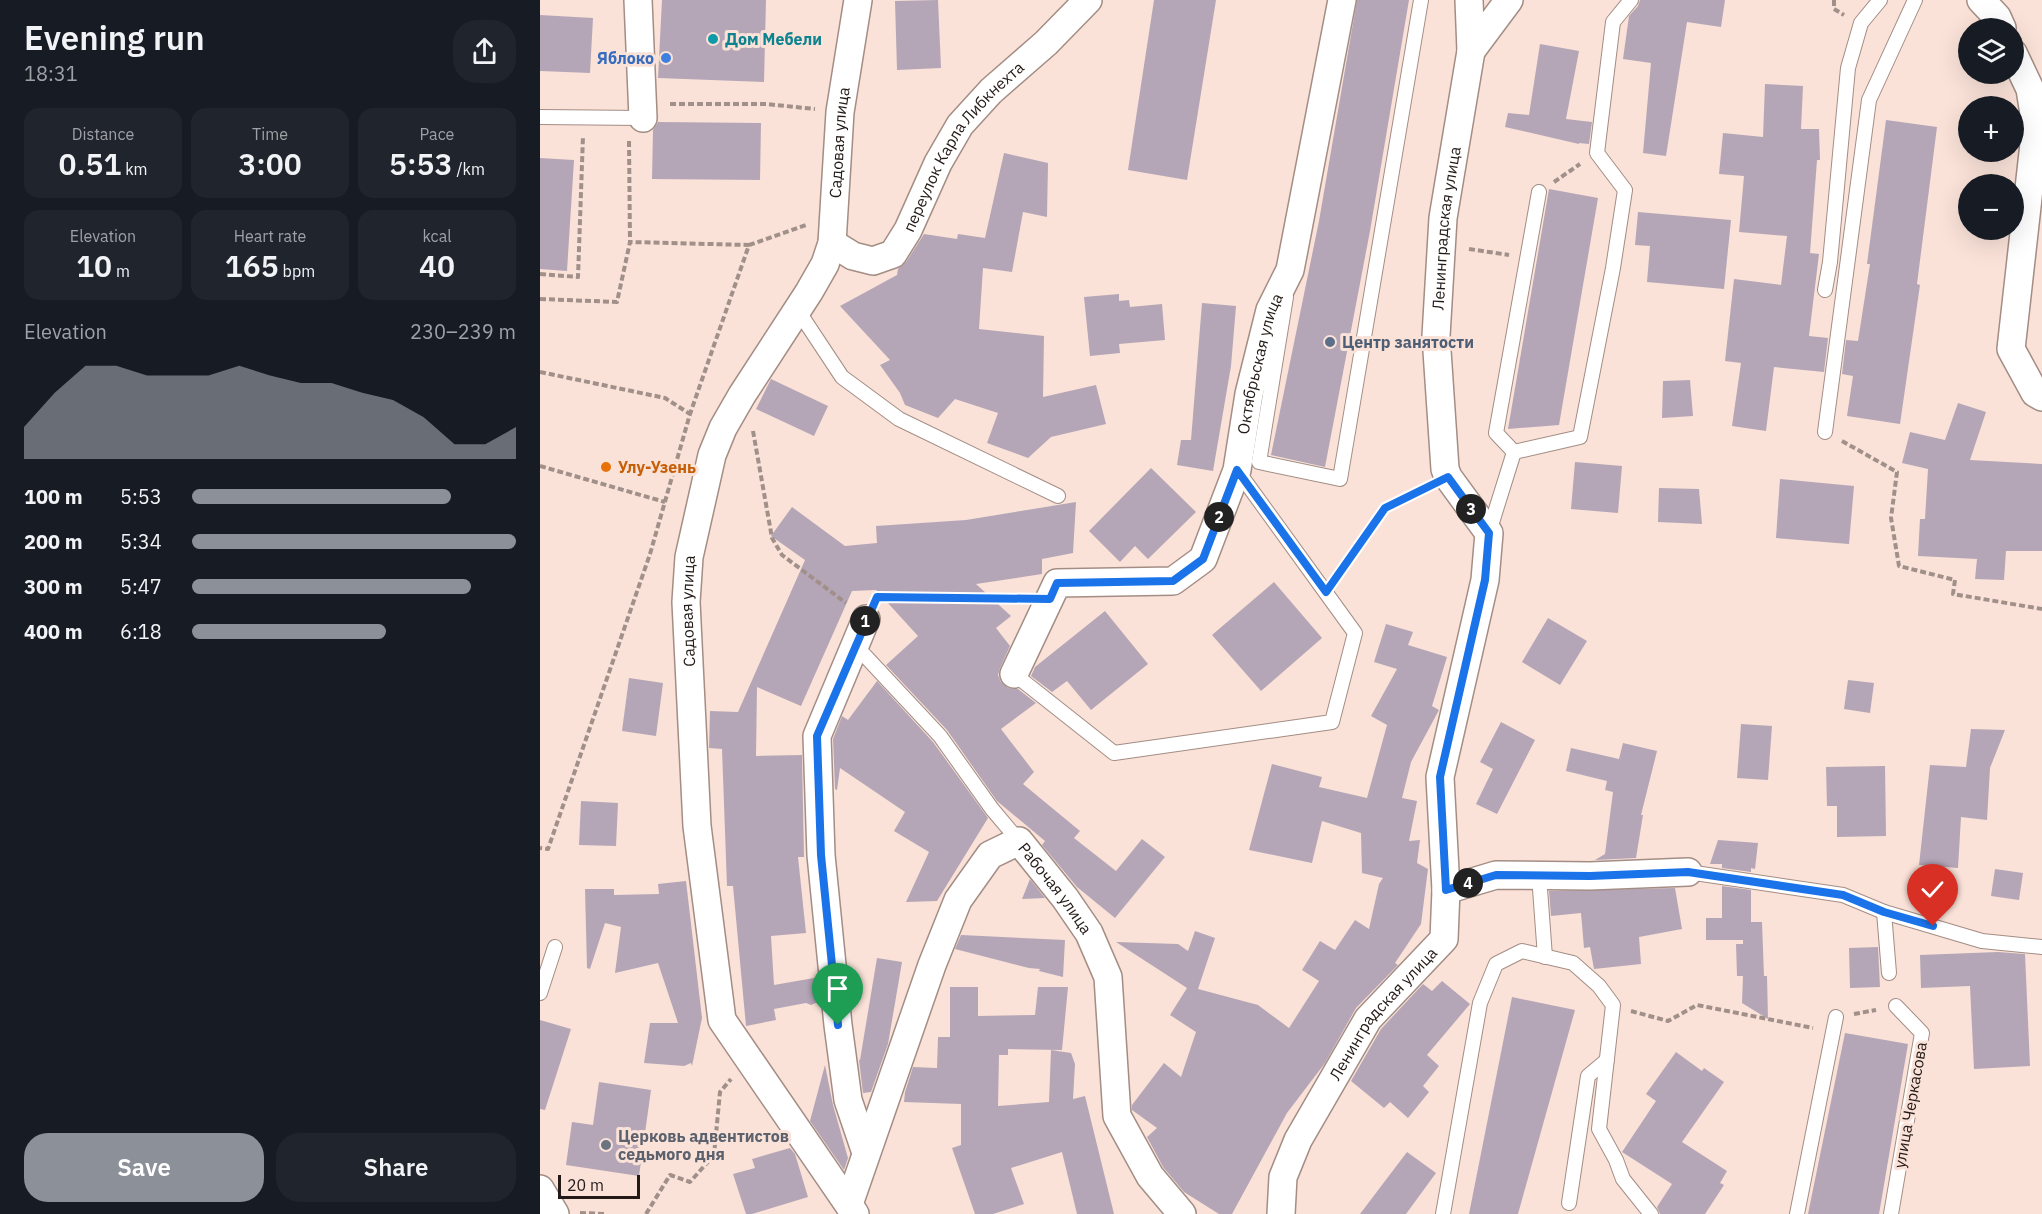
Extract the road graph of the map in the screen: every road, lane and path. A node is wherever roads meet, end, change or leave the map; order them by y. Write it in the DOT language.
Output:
graph roads {
  1 [pos="638,0"];
  2 [pos="858,0"];
  3 [pos="1088,0"];
  4 [pos="1342,0"];
  5 [pos="1421,0"];
  6 [pos="1469,0"];
  7 [pos="1509,0"];
  8 [pos="1631,0"];
  9 [pos="1880,0"];
  10 [pos="1915,0"];
  11 [pos="1981,0"];
  12 [pos="1997,18"];
  13 [pos="1471,51"];
  14 [pos="2024,76"];
  15 [pos="840,112"];
  16 [pos="638,114"];
  17 [pos="540,117"];
  18 [pos="584,117"];
  19 [pos="2039,125"];
  20 [pos="1597,153"];
  21 [pos="1539,192"];
  22 [pos="835,214"];
  23 [pos="630,242"];
  24 [pos="832,243"];
  25 [pos="749,245"];
  26 [pos="1442,245"];
  27 [pos="1527,258"];
  28 [pos="1290,270"];
  29 [pos="540,274"];
  30 [pos="1825,290"];
  31 [pos="540,299"];
  32 [pos="797,309"];
  33 [pos="540,372"];
  34 [pos="745,390"];
  35 [pos="2042,397"];
  36 [pos="690,414"];
  37 [pos="1825,432"];
  38 [pos="1514,452"];
  39 [pos="540,465"];
  40 [pos="1237,470"];
  41 [pos="1448,477"];
  42 [pos="1058,496"];
  43 [pos="665,502"];
  44 [pos="1489,533"];
  45 [pos="1326,592"];
  46 [pos="1050,599"];
  47 [pos="2042,609"];
  48 [pos="866,619"];
  49 [pos="855,645"];
  50 [pos="1014,674"];
  51 [pos="1019,841"];
  52 [pos="540,848"];
  53 [pos="1688,872"];
  54 [pos="1539,875"];
  55 [pos="1446,890"];
  56 [pos="1884,912"];
  57 [pos="555,947"];
  58 [pos="2042,947"];
  59 [pos="1545,957"];
  60 [pos="1889,973"];
  61 [pos="540,993"];
  62 [pos="1613,1005"];
  63 [pos="1896,1006"];
  64 [pos="1836,1017"];
  65 [pos="1833,1032"];
  66 [pos="748,1059"];
  67 [pos="1607,1060"];
  68 [pos="866,1153"];
  69 [pos="540,1189"];
  70 [pos="1569,1203"];
  71 [pos="852,1209"];
  72 [pos="555,1214"];
  73 [pos="646,1214"];
  74 [pos="1182,1214"];
  75 [pos="1281,1214"];
  76 [pos="1443,1214"];
  77 [pos="1651,1214"];
  78 [pos="1797,1214"];
  79 [pos="1891,1214"];
  1 -- 16 [label="street"];
  2 -- 15 [label="street, Садовая улица"];
  3 -- 24 [label="street, переулок Карла Либкнехта"];
  4 -- 28 [label="street, Октябрьская улица"];
  5 -- 28 [label="lane"];
  6 -- 13 [label="street, Ленинградская улица"];
  7 -- 13 [label="street"];
  8 -- 20 [label="lane"];
  9 -- 30 [label="lane"];
  10 -- 37 [label="lane"];
  11 -- 12 [label="street"];
  13 -- 26 [label="street, Ленинградская улица"];
  14 -- 19 [label="street"];
  15 -- 16 [label="path"];
  15 -- 22 [label="street, Садовая улица"];
  16 -- 18 [label="lane"];
  16 -- 23 [label="path"];
  17 -- 18 [label="lane"];
  18 -- 29 [label="path"];
  19 -- 35 [label="street"];
  20 -- 21 [label="path"];
  20 -- 38 [label="lane"];
  21 -- 27 [label="lane"];
  22 -- 24 [label="street, Садовая улица"];
  22 -- 25 [label="path"];
  23 -- 25 [label="path"];
  23 -- 31 [label="path"];
  24 -- 32 [label="street, Садовая улица"];
  25 -- 36 [label="path"];
  26 -- 27 [label="path"];
  26 -- 41 [label="street, Ленинградская улица"];
  27 -- 38 [label="lane"];
  28 -- 40 [label="street, Октябрьская улица"];
  32 -- 34 [label="street, Садовая улица"];
  32 -- 42 [label="lane"];
  33 -- 36 [label="path"];
  34 -- 48 [label="path"];
  34 -- 66 [label="street, Садовая улица"];
  36 -- 43 [label="path"];
  37 -- 47 [label="path"];
  38 -- 44 [label="lane"];
  39 -- 43 [label="path"];
  40 -- 45 [label="lane"];
  40 -- 46 [label="street, Октябрьская улица"];
  41 -- 44 [label="street, Ленинградская улица"];
  41 -- 45 [label="path"];
  43 -- 52 [label="path"];
  44 -- 55 [label="street, Ленинградская улица"];
  45 -- 50 [label="lane"];
  46 -- 48 [label="path"];
  46 -- 50 [label="street, Октябрьская улица"];
  48 -- 49 [label="street"];
  49 -- 51 [label="lane"];
  49 -- 68 [label="street"];
  51 -- 68 [label="street, Рабочая улица"];
  51 -- 74 [label="street, Рабочая улица"];
  53 -- 54 [label="street"];
  53 -- 56 [label="lane"];
  54 -- 55 [label="street"];
  54 -- 59 [label="lane"];
  55 -- 75 [label="street, Ленинградская улица"];
  56 -- 58 [label="lane"];
  56 -- 60 [label="lane"];
  57 -- 61 [label="lane"];
  59 -- 62 [label="lane"];
  59 -- 76 [label="lane"];
  62 -- 65 [label="path"];
  62 -- 67 [label="lane"];
  63 -- 64 [label="path"];
  63 -- 79 [label="lane, улица Черкасова"];
  64 -- 65 [label="lane"];
  65 -- 78 [label="lane"];
  66 -- 71 [label="street, Садовая улица"];
  66 -- 73 [label="path"];
  67 -- 70 [label="lane"];
  67 -- 77 [label="lane"];
  68 -- 71 [label="street, Рабочая улица"];
  69 -- 72 [label="street"];
}
